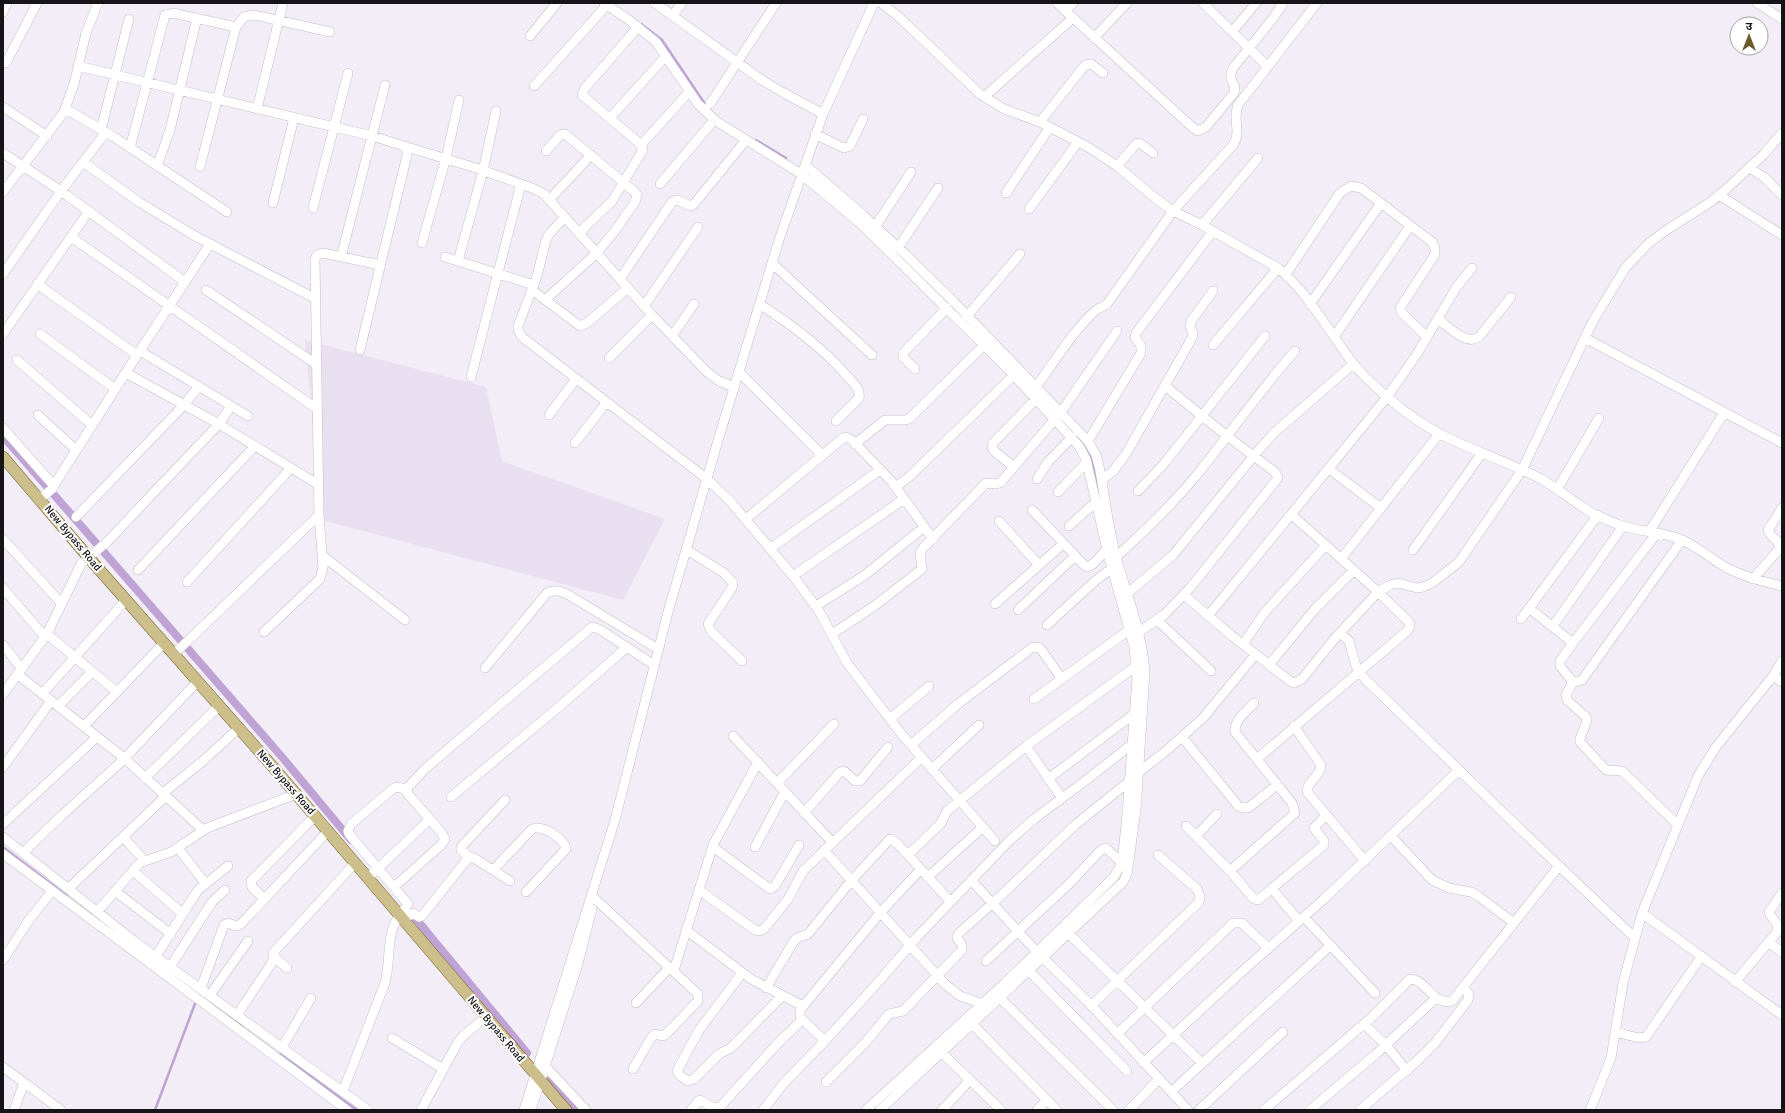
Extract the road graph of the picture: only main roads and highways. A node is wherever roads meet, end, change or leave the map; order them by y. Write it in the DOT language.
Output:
graph roads {
  1 [pos="3,457"];
  2 [pos="566,1110"];
  1 -- 2 [label="main road, New Bypass Road"];
}
